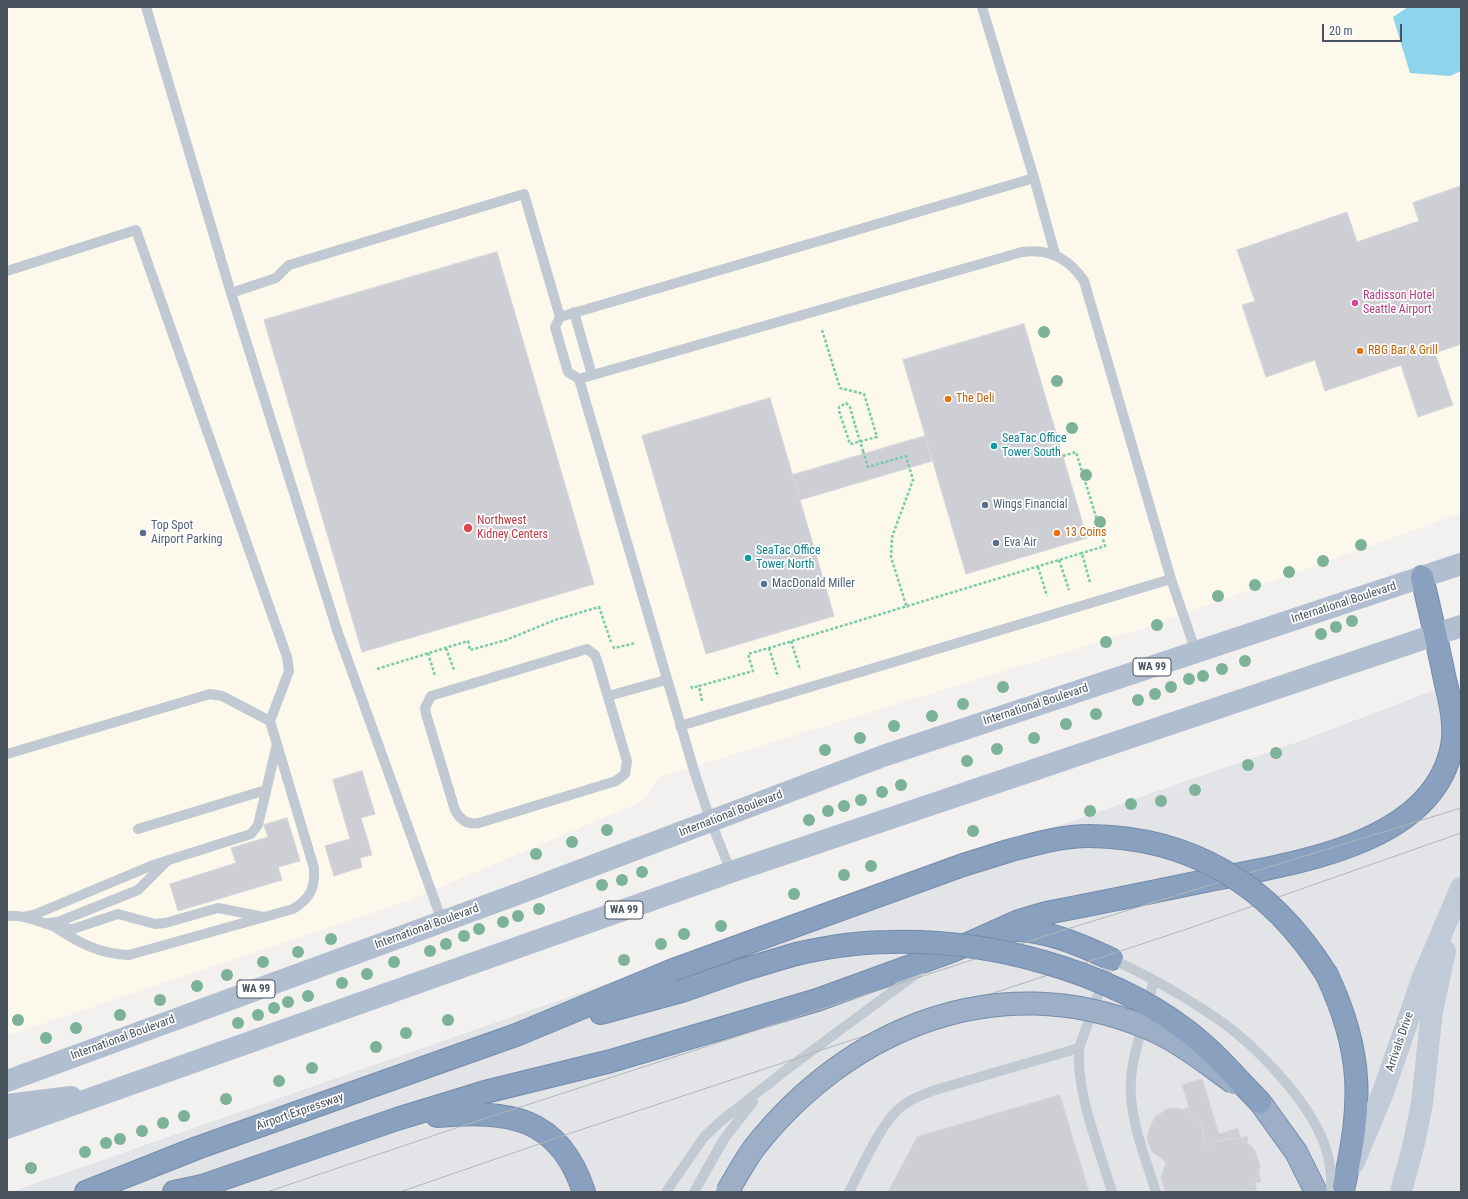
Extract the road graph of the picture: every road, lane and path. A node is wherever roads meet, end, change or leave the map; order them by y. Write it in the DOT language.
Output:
graph roads {
  1 [pos="146,7"];
  2 [pos="982,7"];
  3 [pos="1034,178"];
  4 [pos="1056,254"];
  5 [pos="7,271"];
  6 [pos="231,293"];
  7 [pos="816,311"];
  8 [pos="574,312"];
  9 [pos="560,317"];
  10 [pos="592,375"];
  11 [pos="579,379"];
  12 [pos="1063,456"];
  13 [pos="1082,554"];
  14 [pos="1059,560"];
  15 [pos="1461,564"];
  16 [pos="1038,567"];
  17 [pos="1422,577"];
  18 [pos="1171,579"];
  19 [pos="1091,587"];
  20 [pos="1070,595"];
  21 [pos="1048,600"];
  22 [pos="907,608"];
  23 [pos="1461,626"];
  24 [pos="1436,634"];
  25 [pos="791,641"];
  26 [pos="446,648"];
  27 [pos="637,648"];
  28 [pos="769,648"];
  29 [pos="1196,652"];
  30 [pos="428,653"];
  31 [pos="377,668"];
  32 [pos="455,672"];
  33 [pos="801,674"];
  34 [pos="436,678"];
  35 [pos="666,680"];
  36 [pos="689,681"];
  37 [pos="779,682"];
  38 [pos="699,686"];
  39 [pos="608,696"];
  40 [pos="702,701"];
  41 [pos="270,721"];
  42 [pos="680,726"];
  43 [pos="277,743"];
  44 [pos="7,754"];
  45 [pos="266,790"];
  46 [pos="711,822"];
  47 [pos="143,828"];
  48 [pos="168,861"];
  49 [pos="730,872"];
  50 [pos="1460,891"];
  51 [pos="7,916"];
  52 [pos="23,917"];
  53 [pos="266,917"];
  54 [pos="442,921"];
  55 [pos="44,924"];
  56 [pos="55,927"];
  57 [pos="993,931"];
  58 [pos="952,951"];
  59 [pos="1111,959"];
  60 [pos="1154,980"];
  61 [pos="516,1035"];
  62 [pos="1079,1048"];
  63 [pos="7,1081"];
  64 [pos="762,1091"];
  65 [pos="111,1093"];
  66 [pos="1260,1102"];
  67 [pos="7,1105"];
  68 [pos="397,1119"];
  69 [pos="7,1128"];
  70 [pos="1339,1190"];
  71 [pos="86,1192"];
  72 [pos="174,1192"];
  73 [pos="584,1192"];
  74 [pos="666,1192"];
  75 [pos="694,1192"];
  76 [pos="727,1192"];
  77 [pos="849,1192"];
  78 [pos="1112,1192"];
  79 [pos="1156,1192"];
  80 [pos="1316,1192"];
  81 [pos="1401,1192"];
  1 -- 6 [label="lane"];
  2 -- 3 [label="lane"];
  3 -- 4 [label="lane"];
  3 -- 8 [label="lane"];
  4 -- 7 [label="lane"];
  4 -- 18 [label="lane"];
  5 -- 41 [label="lane"];
  6 -- 9 [label="lane"];
  6 -- 54 [label="lane"];
  7 -- 10 [label="lane"];
  7 -- 22 [label="path, bridge"];
  8 -- 9 [label="lane"];
  8 -- 10 [label="lane"];
  9 -- 11 [label="lane"];
  10 -- 11 [label="lane"];
  11 -- 35 [label="lane"];
  12 -- 13 [label="path"];
  13 -- 14 [label="path"];
  13 -- 19 [label="path"];
  14 -- 16 [label="path"];
  14 -- 20 [label="path"];
  15 -- 17 [label="main road, International Boulevard / WA 99"];
  16 -- 21 [label="path"];
  16 -- 22 [label="path"];
  17 -- 24 [label="highway"];
  17 -- 29 [label="main road, International Boulevard / WA 99"];
  18 -- 29 [label="lane"];
  18 -- 42 [label="lane"];
  22 -- 25 [label="path"];
  23 -- 24 [label="main road, WA 99"];
  24 -- 49 [label="main road, WA 99"];
  24 -- 57 [label="highway"];
  25 -- 28 [label="path"];
  25 -- 33 [label="path"];
  26 -- 27 [label="path"];
  26 -- 30 [label="path"];
  26 -- 32 [label="path"];
  28 -- 37 [label="path"];
  28 -- 38 [label="path"];
  29 -- 46 [label="main road, International Boulevard / WA 99"];
  30 -- 31 [label="path"];
  30 -- 34 [label="path"];
  35 -- 39 [label="lane"];
  35 -- 42 [label="lane"];
  36 -- 38 [label="path"];
  38 -- 40 [label="path"];
  39 -- 39 [label="lane"];
  41 -- 43 [label="lane"];
  41 -- 44 [label="lane"];
  42 -- 46 [label="lane"];
  43 -- 45 [label="lane"];
  43 -- 53 [label="lane"];
  45 -- 47 [label="lane"];
  45 -- 48 [label="lane"];
  46 -- 49 [label="lane"];
  46 -- 54 [label="main road, International Boulevard / WA 99"];
  48 -- 52 [label="lane"];
  48 -- 55 [label="lane"];
  49 -- 65 [label="main road, WA 99"];
  50 -- 70 [label="main road, Arrivals Drive"];
  50 -- 81 [label="main road, Arrivals Drive"];
  51 -- 52 [label="lane"];
  52 -- 55 [label="lane"];
  53 -- 56 [label="lane"];
  53 -- 56 [label="lane"];
  54 -- 63 [label="main road, International Boulevard / WA 99"];
  55 -- 56 [label="lane"];
  57 -- 58 [label="highway"];
  57 -- 59 [label="highway"];
  58 -- 64 [label="lane"];
  58 -- 68 [label="highway"];
  59 -- 60 [label="lane"];
  59 -- 62 [label="lane"];
  60 -- 70 [label="lane"];
  60 -- 79 [label="lane"];
  61 -- 66 [label="highway, bridge"];
  61 -- 70 [label="highway, bridge"];
  61 -- 71 [label="highway, Airport Expressway"];
  62 -- 77 [label="lane"];
  62 -- 78 [label="lane"];
  64 -- 74 [label="lane"];
  64 -- 75 [label="lane"];
  65 -- 67 [label="main road"];
  65 -- 69 [label="main road, WA 99"];
  66 -- 76 [label="highway, bridge"];
  66 -- 80 [label="highway"];
  68 -- 72 [label="highway"];
  68 -- 73 [label="highway"];
}
